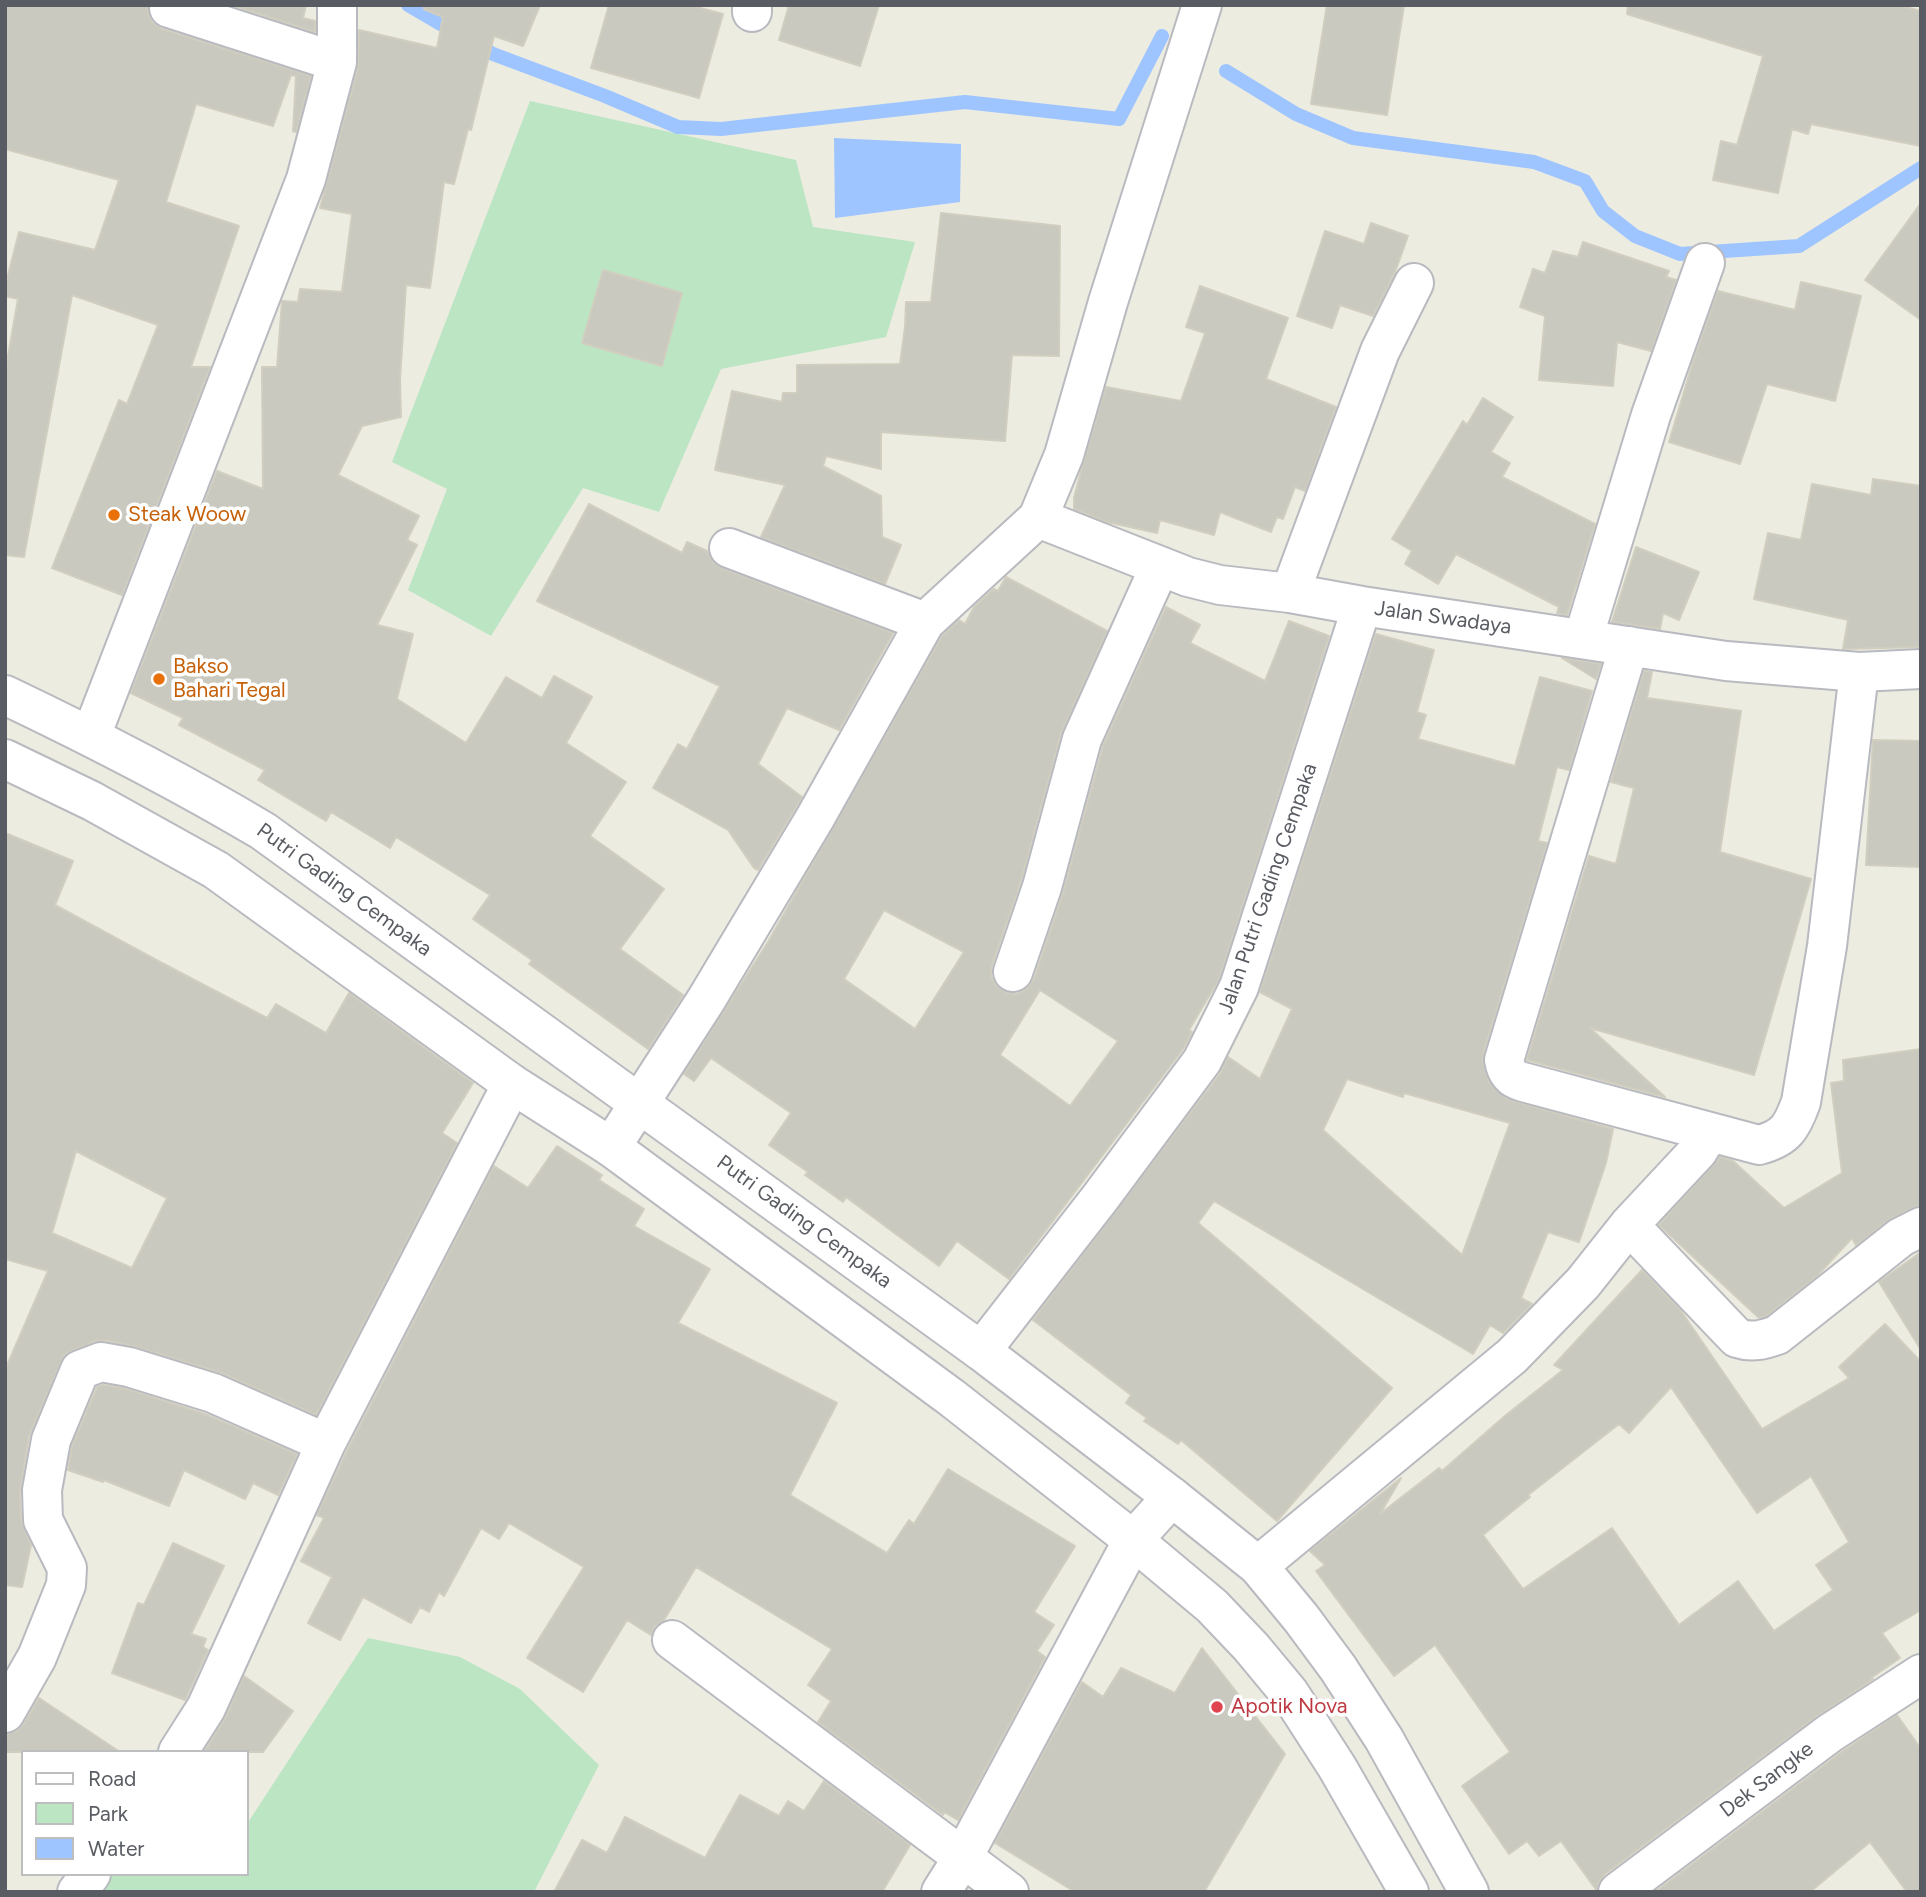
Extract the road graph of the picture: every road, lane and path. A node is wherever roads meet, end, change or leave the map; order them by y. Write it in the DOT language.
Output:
graph roads {
  1 [pos="1202,5"];
  2 [pos="169,8"];
  3 [pos="338,13"];
  4 [pos="337,62"];
  5 [pos="1705,262"];
  6 [pos="1414,284"];
  7 [pos="1038,518"];
  8 [pos="729,548"];
  9 [pos="1160,566"];
  10 [pos="1290,593"];
  11 [pos="1362,606"];
  12 [pos="925,622"];
  13 [pos="1583,639"];
  14 [pos="1629,646"];
  15 [pos="1921,669"];
  16 [pos="1859,672"];
  17 [pos="5,695"];
  18 [pos="91,736"];
  19 [pos="5,759"];
  20 [pos="1013,972"];
  21 [pos="512,1084"];
  22 [pos="640,1103"];
  23 [pos="1709,1133"];
  24 [pos="611,1147"];
  25 [pos="1629,1225"];
  26 [pos="1921,1227"];
  27 [pos="981,1351"];
  28 [pos="326,1443"];
  29 [pos="1172,1497"];
  30 [pos="1133,1540"];
  31 [pos="1258,1566"];
  32 [pos="672,1640"];
  33 [pos="1921,1674"];
  34 [pos="5,1713"];
  35 [pos="179,1750"];
  36 [pos="963,1857"];
  37 [pos="90,1876"];
  38 [pos="78,1892"];
  39 [pos="941,1892"];
  40 [pos="1009,1892"];
  41 [pos="1409,1892"];
  42 [pos="1469,1892"];
  43 [pos="1618,1892"];
  1 -- 7 [label="street"];
  2 -- 4 [label="street"];
  3 -- 4 [label="street"];
  4 -- 18 [label="street"];
  5 -- 13 [label="street"];
  6 -- 10 [label="street"];
  7 -- 9 [label="street, Jalan Swadaya"];
  7 -- 12 [label="street"];
  8 -- 12 [label="street"];
  9 -- 10 [label="street, Jalan Swadaya"];
  9 -- 20 [label="street"];
  10 -- 11 [label="street, Jalan Swadaya"];
  11 -- 13 [label="street, Jalan Swadaya"];
  11 -- 27 [label="street, Jalan Putri Gading Cempaka"];
  12 -- 22 [label="street"];
  13 -- 14 [label="street, Jalan Swadaya"];
  14 -- 16 [label="street, Jalan Swadaya"];
  14 -- 23 [label="street"];
  15 -- 16 [label="street, Jalan Swadaya"];
  16 -- 23 [label="street"];
  17 -- 18 [label="street, Putri Gading Cempaka"];
  18 -- 22 [label="street, Putri Gading Cempaka"];
  19 -- 21 [label="street"];
  21 -- 24 [label="street"];
  21 -- 28 [label="street"];
  22 -- 24 [label="street"];
  22 -- 27 [label="street, Putri Gading Cempaka"];
  23 -- 25 [label="street"];
  24 -- 30 [label="street"];
  25 -- 26 [label="street"];
  25 -- 31 [label="street"];
  27 -- 29 [label="street, Putri Gading Cempaka"];
  28 -- 34 [label="street"];
  28 -- 35 [label="street"];
  29 -- 30 [label="street"];
  29 -- 31 [label="street, Putri Gading Cempaka"];
  30 -- 36 [label="street"];
  30 -- 41 [label="street"];
  31 -- 42 [label="street, Putri Gading Cempaka"];
  32 -- 36 [label="street"];
  33 -- 43 [label="street, Dek Sangke"];
  36 -- 39 [label="street"];
  36 -- 40 [label="street"];
  37 -- 38 [label="street"];
}
